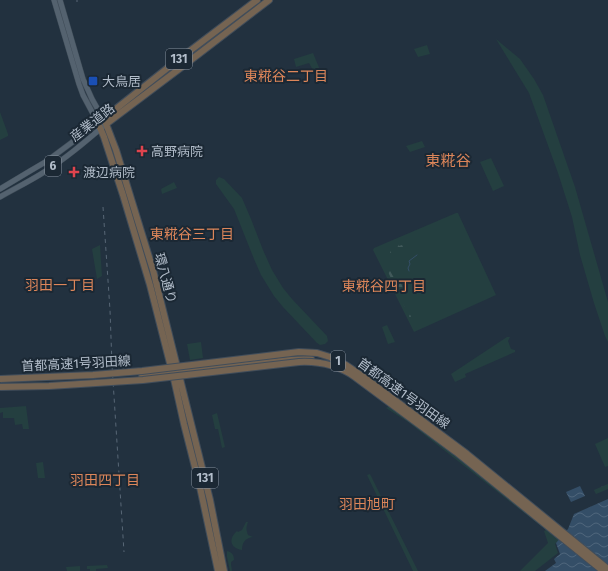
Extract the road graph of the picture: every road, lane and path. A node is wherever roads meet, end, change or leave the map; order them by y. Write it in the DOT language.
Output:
graph roads {
  1 [pos="54,0"];
  2 [pos="60,0"];
  3 [pos="257,0"];
  4 [pos="269,0"];
  5 [pos="102,124"];
  6 [pos="0,188"];
  7 [pos="0,197"];
  8 [pos="338,364"];
  9 [pos="175,371"];
  10 [pos="142,375"];
  11 [pos="0,379"];
  12 [pos="0,387"];
  13 [pos="608,569"];
  14 [pos="218,571"];
  15 [pos="224,571"];
  16 [pos="603,571"];
  1 -- 5 [label="main road, 環八通り"];
  2 -- 5 [label="main road, 環八通り"];
  3 -- 5 [label="highway, 産業道路 / 131"];
  4 -- 5 [label="highway, 産業道路 / 131"];
  5 -- 6 [label="main road, 産業道路 / 6"];
  5 -- 7 [label="main road, 産業道路 / 6"];
  5 -- 9 [label="highway, 環八通り / 131"];
  8 -- 9 [label="highway, bridge"];
  8 -- 11 [label="highway, 首都高速1号羽田線 / 1, bridge"];
  8 -- 12 [label="highway, 首都高速1号羽田線 / 1, bridge"];
  8 -- 13 [label="highway, 首都高速1号羽田線 / 1, bridge"];
  8 -- 16 [label="highway, 首都高速1号羽田線 / 1, bridge"];
  9 -- 10 [label="highway"];
  9 -- 14 [label="highway, 環八通り / 131"];
  9 -- 15 [label="highway, 環八通り / 131"];
  10 -- 11 [label="highway, bridge"];
  10 -- 12 [label="highway, bridge"];
}
